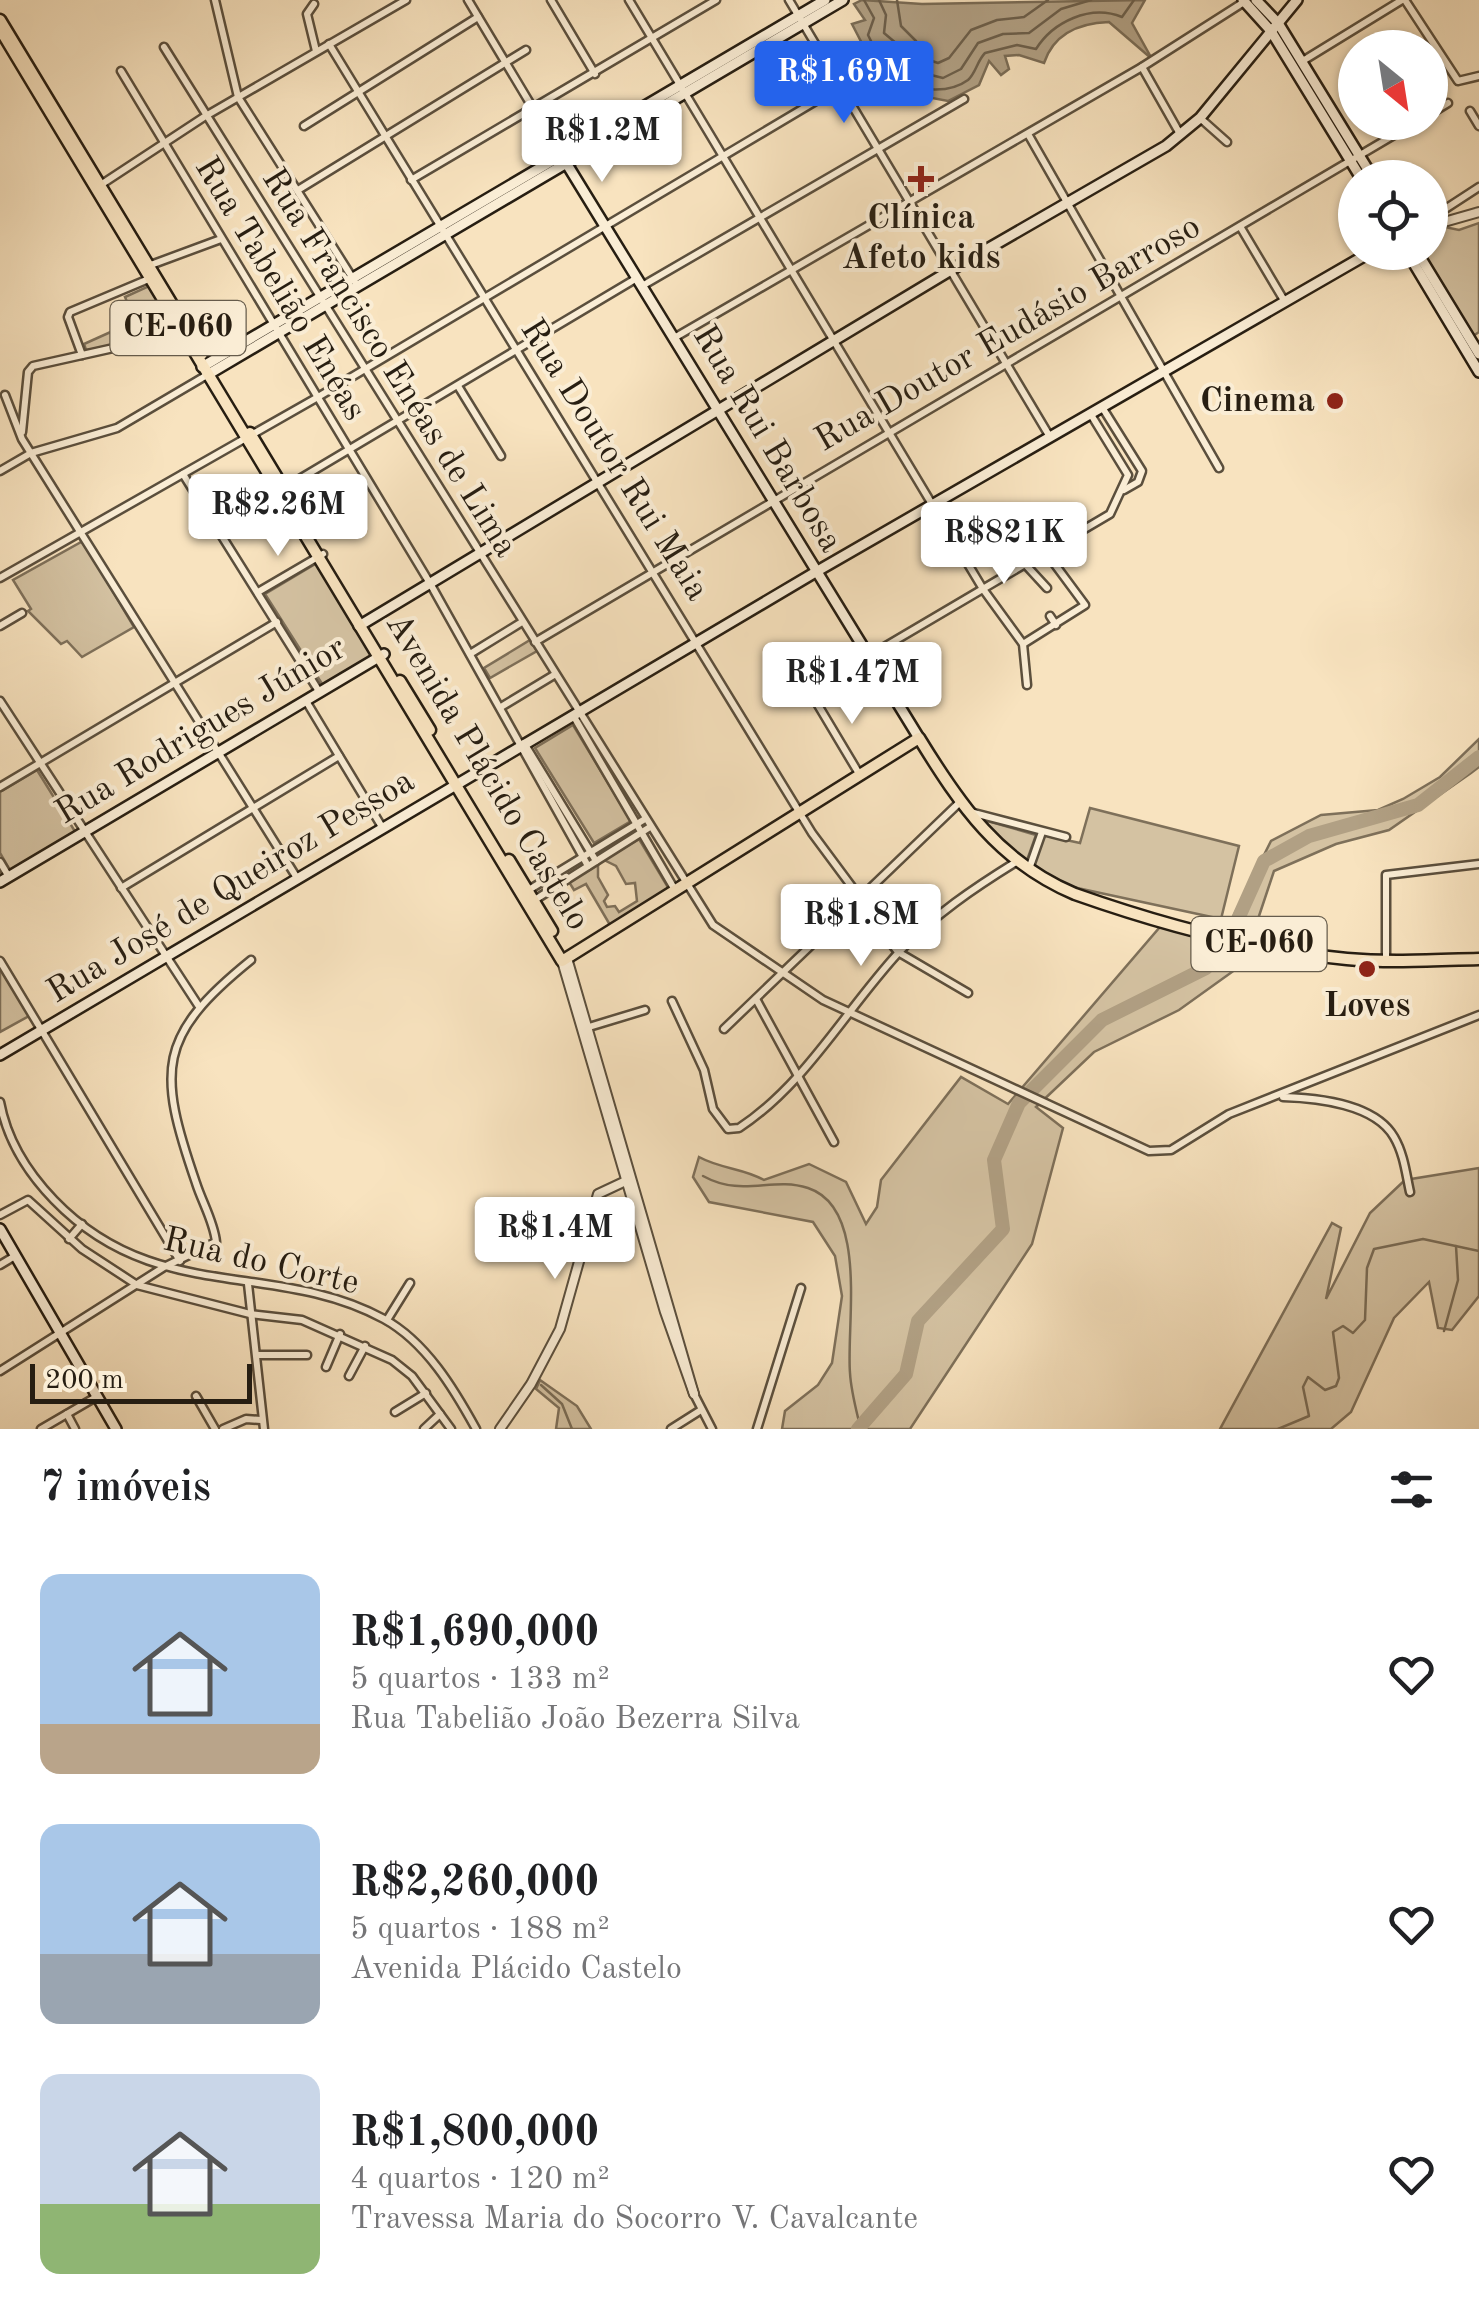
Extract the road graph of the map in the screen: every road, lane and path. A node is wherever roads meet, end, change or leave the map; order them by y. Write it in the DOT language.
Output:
graph roads {
  1 [pos="215,0"];
  2 [pos="406,0"];
  3 [pos="468,0"];
  4 [pos="551,0"];
  5 [pos="629,0"];
  6 [pos="790,0"];
  7 [pos="825,0"];
  8 [pos="843,0"];
  9 [pos="1256,0"];
  10 [pos="1297,0"];
  11 [pos="1404,0"];
  12 [pos="711,1"];
  13 [pos="1244,1"];
  14 [pos="314,4"];
  15 [pos="478,17"];
  16 [pos="0,20"];
  17 [pos="800,20"];
  18 [pos="1275,27"];
  19 [pos="0,30"];
  20 [pos="654,37"];
  21 [pos="328,44"];
  22 [pos="164,47"];
  23 [pos="526,50"];
  24 [pos="316,51"];
  25 [pos="506,62"];
  26 [pos="1298,64"];
  27 [pos="1142,67"];
  28 [pos="121,72"];
  29 [pos="595,74"];
  30 [pos="1479,76"];
  31 [pos="32,78"];
  32 [pos="840,86"];
  33 [pos="683,89"];
  34 [pos="357,91"];
  35 [pos="238,97"];
  36 [pos="964,99"];
  37 [pos="534,110"];
  38 [pos="1470,111"];
  39 [pos="204,117"];
  40 [pos="1200,118"];
  41 [pos="304,126"];
  42 [pos="1479,126"];
  43 [pos="1028,134"];
  44 [pos="1180,134"];
  45 [pos="384,136"];
  46 [pos="1388,140"];
  47 [pos="1227,142"];
  48 [pos="163,143"];
  49 [pos="878,146"];
  50 [pos="724,155"];
  51 [pos="564,160"];
  52 [pos="1356,160"];
  53 [pos="1338,171"];
  54 [pos="411,180"];
  55 [pos="98,187"];
  56 [pos="1479,187"];
  57 [pos="298,190"];
  58 [pos="1068,202"];
  59 [pos="910,203"];
  60 [pos="1448,207"];
  61 [pos="1479,212"];
  62 [pos="760,215"];
  63 [pos="1448,220"];
  64 [pos="438,225"];
  65 [pos="604,226"];
  66 [pos="1241,228"];
  67 [pos="446,238"];
  68 [pos="221,239"];
  69 [pos="792,269"];
  70 [pos="951,270"];
  71 [pos="1341,270"];
  72 [pos="1420,270"];
  73 [pos="1427,270"];
  74 [pos="149,272"];
  75 [pos="355,282"];
  76 [pos="639,282"];
  77 [pos="484,297"];
  78 [pos="1122,298"];
  79 [pos="321,302"];
  80 [pos="1285,302"];
  81 [pos="276,328"];
  82 [pos="674,338"];
  83 [pos="836,339"];
  84 [pos="1471,339"];
  85 [pos="188,344"];
  86 [pos="518,352"];
  87 [pos="1479,354"];
  88 [pos="82,355"];
  89 [pos="1006,364"];
  90 [pos="363,369"];
  91 [pos="207,370"];
  92 [pos="1162,370"];
  93 [pos="1479,372"];
  94 [pos="458,386"];
  95 [pos="4,395"];
  96 [pos="318,396"];
  97 [pos="1102,407"];
  98 [pos="718,409"];
  99 [pos="1090,413"];
  100 [pos="397,423"];
  101 [pos="891,432"];
  102 [pos="248,437"];
  103 [pos="1050,437"];
  104 [pos="22,439"];
  105 [pos="349,450"];
  106 [pos="31,453"];
  107 [pos="501,456"];
  108 [pos="1219,468"];
  109 [pos="0,471"];
  110 [pos="183,474"];
  111 [pos="598,484"];
  112 [pos="281,490"];
  113 [pos="1123,490"];
  114 [pos="772,500"];
  115 [pos="932,505"];
  116 [pos="84,531"];
  117 [pos="1045,551"];
  118 [pos="320,556"];
  119 [pos="482,556"];
  120 [pos="1024,563"];
  121 [pos="652,573"];
  122 [pos="814,573"];
  123 [pos="0,578"];
  124 [pos="432,585"];
  125 [pos="1047,588"];
  126 [pos="983,589"];
  127 [pos="258,592"];
  128 [pos="22,613"];
  129 [pos="1050,616"];
  130 [pos="277,622"];
  131 [pos="522,622"];
  132 [pos="362,624"];
  133 [pos="1056,625"];
  134 [pos="0,626"];
  135 [pos="534,642"];
  136 [pos="698,644"];
  137 [pos="1023,644"];
  138 [pos="470,654"];
  139 [pos="381,656"];
  140 [pos="870,656"];
  141 [pos="554,675"];
  142 [pos="176,683"];
  143 [pos="1027,685"];
  144 [pos="320,693"];
  145 [pos="815,700"];
  146 [pos="0,701"];
  147 [pos="306,701"];
  148 [pos="501,706"];
  149 [pos="577,716"];
  150 [pos="918,738"];
  151 [pos="522,745"];
  152 [pos="220,752"];
  153 [pos="339,756"];
  154 [pos="39,764"];
  155 [pos="858,772"];
  156 [pos="459,785"];
  157 [pos="0,786"];
  158 [pos="253,807"];
  159 [pos="963,808"];
  160 [pos="800,812"];
  161 [pos="645,819"];
  162 [pos="636,824"];
  163 [pos="650,827"];
  164 [pos="382,828"];
  165 [pos="83,832"];
  166 [pos="1042,832"];
  167 [pos="641,833"];
  168 [pos="1066,837"];
  169 [pos="591,852"];
  170 [pos="582,857"];
  171 [pos="596,860"];
  172 [pos="0,862"];
  173 [pos="1016,862"];
  174 [pos="1479,864"];
  175 [pos="588,866"];
  176 [pos="1028,870"];
  177 [pos="297,878"];
  178 [pos="4,880"];
  179 [pos="120,888"];
  180 [pos="680,888"];
  181 [pos="528,897"];
  182 [pos="860,901"];
  183 [pos="898,952"];
  184 [pos="166,956"];
  185 [pos="1479,958"];
  186 [pos="564,959"];
  187 [pos="0,960"];
  188 [pos="251,960"];
  189 [pos="1386,961"];
  190 [pos="783,972"];
  191 [pos="968,993"];
  192 [pos="756,998"];
  193 [pos="672,1001"];
  194 [pos="198,1005"];
  195 [pos="581,1009"];
  196 [pos="645,1010"];
  197 [pos="848,1013"];
  198 [pos="1479,1015"];
  199 [pos="589,1027"];
  200 [pos="724,1028"];
  201 [pos="41,1032"];
  202 [pos="0,1054"];
  203 [pos="798,1075"];
  204 [pos="603,1085"];
  205 [pos="1277,1097"];
  206 [pos="0,1102"];
  207 [pos="834,1142"];
  208 [pos="631,1179"];
  209 [pos="1410,1192"];
  210 [pos="0,1215"];
  211 [pos="82,1224"];
  212 [pos="0,1229"];
  213 [pos="69,1238"];
  214 [pos="15,1256"];
  215 [pos="180,1261"];
  216 [pos="0,1265"];
  217 [pos="164,1267"];
  218 [pos="410,1282"];
  219 [pos="248,1284"];
  220 [pos="137,1285"];
  221 [pos="800,1288"];
  222 [pos="250,1314"];
  223 [pos="387,1320"];
  224 [pos="60,1332"];
  225 [pos="340,1334"];
  226 [pos="365,1346"];
  227 [pos="306,1355"];
  228 [pos="257,1356"];
  229 [pos="326,1367"];
  230 [pos="0,1371"];
  231 [pos="349,1376"];
  232 [pos="426,1393"];
  233 [pos="694,1394"];
  234 [pos="196,1396"];
  235 [pos="96,1397"];
  236 [pos="701,1410"];
  237 [pos="395,1412"];
  238 [pos="67,1414"];
  239 [pos="440,1414"];
  240 [pos="262,1425"];
  241 [pos="40,1429"];
  242 [pos="76,1429"];
  243 [pos="116,1429"];
  244 [pos="219,1429"];
  245 [pos="424,1429"];
  246 [pos="450,1429"];
  247 [pos="476,1429"];
  248 [pos="500,1429"];
  249 [pos="671,1429"];
  250 [pos="712,1429"];
  251 [pos="757,1429"];
  1 -- 35 [label="street"];
  2 -- 21 [label="street"];
  3 -- 15 [label="street, Rua Rui Barbosa"];
  4 -- 29 [label="street"];
  5 -- 20 [label="street"];
  6 -- 17 [label="street"];
  7 -- 17 [label="main road"];
  8 -- 17 [label="main road"];
  9 -- 18 [label="main road"];
  10 -- 18 [label="main road"];
  11 -- 26 [label="street"];
  11 -- 30 [label="street"];
  12 -- 20 [label="street"];
  13 -- 18 [label="main road"];
  13 -- 27 [label="street"];
  14 -- 24 [label="street"];
  15 -- 25 [label="street, Rua Rui Barbosa"];
  15 -- 34 [label="street"];
  16 -- 31 [label="main road, Avenida Plácido Castelo / CE-060"];
  17 -- 32 [label="street"];
  17 -- 33 [label="main road"];
  18 -- 26 [label="main road"];
  18 -- 40 [label="main road"];
  19 -- 31 [label="main road, Avenida Plácido Castelo / CE-060"];
  20 -- 29 [label="street"];
  20 -- 33 [label="street"];
  21 -- 24 [label="street"];
  21 -- 34 [label="street, Rua Doutor Rui Maia"];
  22 -- 39 [label="street, Rua Francisco Enéas de Lima"];
  23 -- 25 [label="street"];
  24 -- 35 [label="street"];
  25 -- 37 [label="street, Rua Rui Barbosa"];
  25 -- 45 [label="street"];
  26 -- 52 [label="main road"];
  27 -- 43 [label="street"];
  27 -- 44 [label="street"];
  28 -- 48 [label="street, Rua Tabelião Enéas"];
  29 -- 37 [label="street"];
  31 -- 55 [label="main road, Avenida Plácido Castelo / CE-060"];
  32 -- 49 [label="street"];
  32 -- 50 [label="street"];
  33 -- 50 [label="street"];
  33 -- 51 [label="main road"];
  34 -- 41 [label="street"];
  34 -- 45 [label="street, Rua Doutor Rui Maia"];
  35 -- 39 [label="street"];
  35 -- 57 [label="street"];
  36 -- 49 [label="street"];
  37 -- 51 [label="street, Rua Rui Barbosa"];
  37 -- 54 [label="street"];
  38 -- 42 [label="street"];
  39 -- 48 [label="street"];
  39 -- 79 [label="street, Rua Francisco Enéas de Lima"];
  40 -- 44 [label="main road"];
  40 -- 47 [label="street"];
  43 -- 58 [label="street"];
  43 -- 59 [label="street"];
  44 -- 58 [label="main road"];
  45 -- 54 [label="street, Rua Doutor Rui Maia"];
  45 -- 57 [label="street"];
  46 -- 52 [label="street, Rua Doutor Eudásio Barroso"];
  48 -- 55 [label="street"];
  48 -- 68 [label="street, Rua Tabelião Enéas"];
  49 -- 59 [label="street"];
  49 -- 62 [label="street"];
  50 -- 62 [label="street"];
  50 -- 65 [label="street"];
  51 -- 64 [label="main road"];
  51 -- 65 [label="main road, Rua Rui Barbosa"];
  51 -- 67 [label="main road"];
  53 -- 66 [label="street, Rua Doutor Eudásio Barroso"];
  54 -- 64 [label="street, Rua Doutor Rui Maia"];
  55 -- 74 [label="main road, Avenida Plácido Castelo / CE-060"];
  56 -- 60 [label="street"];
  57 -- 75 [label="street"];
  58 -- 70 [label="main road"];
  58 -- 78 [label="street"];
  59 -- 69 [label="street"];
  59 -- 70 [label="street"];
  61 -- 63 [label="street"];
  62 -- 69 [label="street"];
  62 -- 76 [label="street"];
  64 -- 67 [label="street, Rua Doutor Rui Maia"];
  64 -- 75 [label="main road"];
  65 -- 76 [label="main road, Rua Rui Barbosa"];
  65 -- 77 [label="street"];
  66 -- 78 [label="street, Rua Doutor Eudásio Barroso"];
  66 -- 80 [label="street"];
  67 -- 75 [label="main road"];
  67 -- 77 [label="street, Rua Doutor Rui Maia"];
  68 -- 74 [label="street"];
  68 -- 81 [label="street, Rua Tabelião Enéas"];
  69 -- 82 [label="street"];
  69 -- 83 [label="street"];
  70 -- 83 [label="main road"];
  70 -- 89 [label="street"];
  71 -- 80 [label="main road, Rua José de Queiroz Pessoa"];
  72 -- 84 [label="main road"];
  73 -- 84 [label="main road"];
  74 -- 85 [label="main road, Avenida Plácido Castelo / CE-060"];
  74 -- 88 [label="street"];
  74 -- 91 [label="main road, Avenida Plácido Castelo / CE-060"];
  75 -- 79 [label="main road"];
  76 -- 82 [label="main road, Rua Rui Barbosa"];
  76 -- 86 [label="street"];
  77 -- 86 [label="street, Rua Doutor Rui Maia"];
  77 -- 90 [label="street"];
  78 -- 89 [label="street, Rua Doutor Eudásio Barroso"];
  78 -- 92 [label="street"];
  79 -- 81 [label="main road"];
  79 -- 90 [label="street, Rua Francisco Enéas de Lima"];
  80 -- 92 [label="main road, Rua José de Queiroz Pessoa"];
  81 -- 91 [label="main road"];
  81 -- 96 [label="street, Rua Tabelião Enéas"];
  82 -- 98 [label="main road, Rua Rui Barbosa"];
  83 -- 98 [label="main road"];
  83 -- 101 [label="street"];
  84 -- 87 [label="main road"];
  84 -- 93 [label="main road"];
  85 -- 88 [label="street"];
  85 -- 91 [label="main road, Avenida Plácido Castelo / CE-060"];
  86 -- 94 [label="street"];
  86 -- 111 [label="street, Rua Doutor Rui Maia"];
  88 -- 104 [label="street"];
  89 -- 101 [label="street, Rua Doutor Eudásio Barroso"];
  89 -- 103 [label="street"];
  90 -- 96 [label="street"];
  90 -- 100 [label="street, Rua Francisco Enéas de Lima"];
  91 -- 102 [label="main road, Avenida Plácido Castelo / CE-060"];
  91 -- 106 [label="street"];
  92 -- 97 [label="main road, Rua José de Queiroz Pessoa"];
  92 -- 108 [label="street"];
  94 -- 100 [label="street"];
  94 -- 107 [label="street"];
  95 -- 104 [label="street"];
  96 -- 102 [label="street"];
  96 -- 105 [label="street, Rua Tabelião Enéas"];
  97 -- 99 [label="main road, Rua José de Queiroz Pessoa"];
  97 -- 113 [label="street"];
  98 -- 111 [label="main road"];
  98 -- 114 [label="main road, Rua Rui Barbosa"];
  99 -- 103 [label="main road, Rua José de Queiroz Pessoa"];
  99 -- 113 [label="street"];
  100 -- 105 [label="street"];
  100 -- 119 [label="street, Rua Francisco Enéas de Lima"];
  101 -- 114 [label="street, Rua Doutor Eudásio Barroso"];
  101 -- 115 [label="street"];
  102 -- 110 [label="street"];
  102 -- 112 [label="main road, Avenida Plácido Castelo / CE-060"];
  103 -- 115 [label="main road, Rua José de Queiroz Pessoa"];
  104 -- 106 [label="street"];
  105 -- 112 [label="street"];
  105 -- 124 [label="street, Rua Tabelião Enéas"];
  106 -- 109 [label="street"];
  106 -- 116 [label="street"];
  110 -- 116 [label="street"];
  110 -- 127 [label="street"];
  111 -- 119 [label="main road"];
  111 -- 121 [label="street, Rua Doutor Rui Maia"];
  112 -- 118 [label="main road, Avenida Plácido Castelo / CE-060"];
  113 -- 117 [label="street"];
  114 -- 121 [label="street, Rua Doutor Eudásio Barroso"];
  114 -- 122 [label="main road, Rua Rui Barbosa"];
  115 -- 122 [label="main road, Rua José de Queiroz Pessoa"];
  115 -- 126 [label="street"];
  116 -- 123 [label="street"];
  116 -- 142 [label="street"];
  117 -- 120 [label="street"];
  117 -- 133 [label="street"];
  118 -- 127 [label="street"];
  118 -- 132 [label="main road, Avenida Plácido Castelo / CE-060"];
  119 -- 124 [label="main road"];
  119 -- 131 [label="street, Rua Francisco Enéas de Lima"];
  120 -- 125 [label="street"];
  120 -- 126 [label="street"];
  121 -- 135 [label="street, Rua Doutor Eudásio Barroso"];
  121 -- 136 [label="street, Rua Doutor Rui Maia"];
  122 -- 136 [label="main road, Rua José de Queiroz Pessoa"];
  122 -- 140 [label="main road, Rua Rui Barbosa"];
  124 -- 132 [label="main road"];
  124 -- 138 [label="street, Rua Tabelião Enéas"];
  126 -- 137 [label="street"];
  126 -- 140 [label="street"];
  127 -- 130 [label="street"];
  128 -- 134 [label="street"];
  129 -- 133 [label="street"];
  130 -- 142 [label="street"];
  130 -- 144 [label="street"];
  131 -- 135 [label="street, Rua Francisco Enéas de Lima"];
  131 -- 138 [label="street"];
  132 -- 139 [label="main road, Avenida Plácido Castelo / CE-060"];
  133 -- 137 [label="street"];
  135 -- 141 [label="street, Rua Francisco Enéas de Lima"];
  136 -- 149 [label="main road, Rua José de Queiroz Pessoa"];
  136 -- 160 [label="street, Rua Doutor Rui Maia"];
  137 -- 143 [label="street"];
  138 -- 148 [label="street, Rua Tabelião Enéas"];
  139 -- 144 [label="main road, Rua Rodrigues Júnior"];
  139 -- 156 [label="main road, Avenida Plácido Castelo / CE-060"];
  140 -- 150 [label="main road, Rua Rui Barbosa"];
  141 -- 148 [label="street"];
  141 -- 149 [label="street, Rua Francisco Enéas de Lima"];
  142 -- 152 [label="street"];
  142 -- 154 [label="street"];
  144 -- 147 [label="main road, Rua Rodrigues Júnior"];
  145 -- 155 [label="street"];
  146 -- 154 [label="street"];
  147 -- 152 [label="main road, Rua Rodrigues Júnior"];
  147 -- 153 [label="street"];
  148 -- 151 [label="street, Rua Tabelião Enéas"];
  149 -- 151 [label="main road, Rua José de Queiroz Pessoa"];
  149 -- 161 [label="street"];
  149 -- 162 [label="street"];
  150 -- 155 [label="main road"];
  150 -- 159 [label="main road, Rua Rui Barbosa / CE-060"];
  151 -- 156 [label="main road, Rua José de Queiroz Pessoa"];
  151 -- 169 [label="street"];
  151 -- 170 [label="street"];
  152 -- 158 [label="street"];
  152 -- 165 [label="main road, Rua Rodrigues Júnior"];
  153 -- 158 [label="street"];
  153 -- 164 [label="street"];
  154 -- 157 [label="street"];
  154 -- 165 [label="street"];
  155 -- 160 [label="main road"];
  156 -- 164 [label="main road, Rua José de Queiroz Pessoa"];
  156 -- 181 [label="main road, Avenida Plácido Castelo / CE-060"];
  158 -- 177 [label="street"];
  158 -- 179 [label="street"];
  159 -- 166 [label="street"];
  159 -- 173 [label="main road, Rua Rui Barbosa / CE-060"];
  159 -- 182 [label="street"];
  160 -- 180 [label="main road"];
  160 -- 182 [label="street, Rua Doutor Rui Maia"];
  161 -- 162 [label="street"];
  161 -- 163 [label="street"];
  162 -- 167 [label="street"];
  162 -- 169 [label="street"];
  163 -- 167 [label="street"];
  163 -- 180 [label="street"];
  164 -- 177 [label="main road, Rua José de Queiroz Pessoa"];
  165 -- 178 [label="main road, Rua Rodrigues Júnior"];
  165 -- 179 [label="street"];
  166 -- 168 [label="street"];
  166 -- 176 [label="street"];
  167 -- 171 [label="street"];
  167 -- 180 [label="street"];
  169 -- 170 [label="street"];
  169 -- 171 [label="street"];
  170 -- 175 [label="street"];
  170 -- 181 [label="street"];
  171 -- 175 [label="street"];
  172 -- 178 [label="street"];
  173 -- 176 [label="main road, Rua Rui Barbosa / CE-060"];
  173 -- 183 [label="street"];
  174 -- 189 [label="street"];
  175 -- 181 [label="street"];
  176 -- 189 [label="main road, Rua Rui Barbosa / CE-060"];
  177 -- 184 [label="main road, Rua José de Queiroz Pessoa"];
  179 -- 184 [label="street"];
  180 -- 186 [label="main road"];
  180 -- 190 [label="street"];
  181 -- 186 [label="main road, Avenida Plácido Castelo / CE-060"];
  182 -- 183 [label="street, Rua Doutor Rui Maia"];
  182 -- 190 [label="street"];
  183 -- 191 [label="street, Rua Doutor Rui Maia"];
  183 -- 197 [label="street"];
  184 -- 194 [label="street"];
  184 -- 201 [label="main road, Rua José de Queiroz Pessoa"];
  185 -- 189 [label="main road, CE-060"];
  186 -- 195 [label="street, Avenida Plácido Castelo"];
  187 -- 201 [label="street"];
  188 -- 194 [label="street"];
  190 -- 192 [label="street"];
  190 -- 197 [label="street"];
  192 -- 200 [label="street"];
  192 -- 203 [label="street"];
  193 -- 203 [label="street"];
  194 -- 215 [label="street"];
  195 -- 199 [label="street, Avenida Plácido Castelo"];
  195 -- 204 [label="street, Avenida Plácido Castelo"];
  196 -- 199 [label="street"];
  197 -- 203 [label="street"];
  197 -- 205 [label="street"];
  198 -- 205 [label="street"];
  199 -- 204 [label="street, Avenida Plácido Castelo"];
  201 -- 202 [label="main road, Rua José de Queiroz Pessoa"];
  201 -- 215 [label="street"];
  203 -- 207 [label="street"];
  204 -- 208 [label="street, Avenida Plácido Castelo"];
  205 -- 209 [label="street"];
  206 -- 211 [label="street, Rua do Corte"];
  208 -- 233 [label="street, Avenida Plácido Castelo"];
  208 -- 248 [label="street"];
  210 -- 213 [label="street"];
  211 -- 213 [label="street"];
  211 -- 217 [label="street, Rua do Corte"];
  212 -- 214 [label="main road"];
  213 -- 220 [label="street"];
  214 -- 216 [label="street"];
  214 -- 224 [label="main road"];
  215 -- 217 [label="street"];
  217 -- 219 [label="street, Rua do Corte"];
  217 -- 220 [label="street"];
  218 -- 223 [label="street"];
  219 -- 222 [label="street"];
  219 -- 223 [label="street, Rua do Corte"];
  220 -- 222 [label="street"];
  220 -- 224 [label="street"];
  221 -- 251 [label="street"];
  222 -- 225 [label="street"];
  222 -- 228 [label="street"];
  223 -- 247 [label="street, Rua do Corte"];
  224 -- 230 [label="street"];
  224 -- 235 [label="main road"];
  225 -- 226 [label="street"];
  225 -- 229 [label="street"];
  226 -- 231 [label="street"];
  226 -- 232 [label="street"];
  227 -- 228 [label="street"];
  228 -- 240 [label="street"];
  232 -- 237 [label="street"];
  232 -- 239 [label="street"];
  233 -- 236 [label="street, Avenida Plácido Castelo"];
  234 -- 244 [label="street"];
  235 -- 238 [label="street"];
  235 -- 243 [label="main road"];
  236 -- 249 [label="street"];
  236 -- 250 [label="street, Avenida Plácido Castelo"];
  238 -- 241 [label="street"];
  238 -- 242 [label="street"];
  239 -- 245 [label="street"];
  239 -- 246 [label="street"];
  240 -- 244 [label="street"];
}
